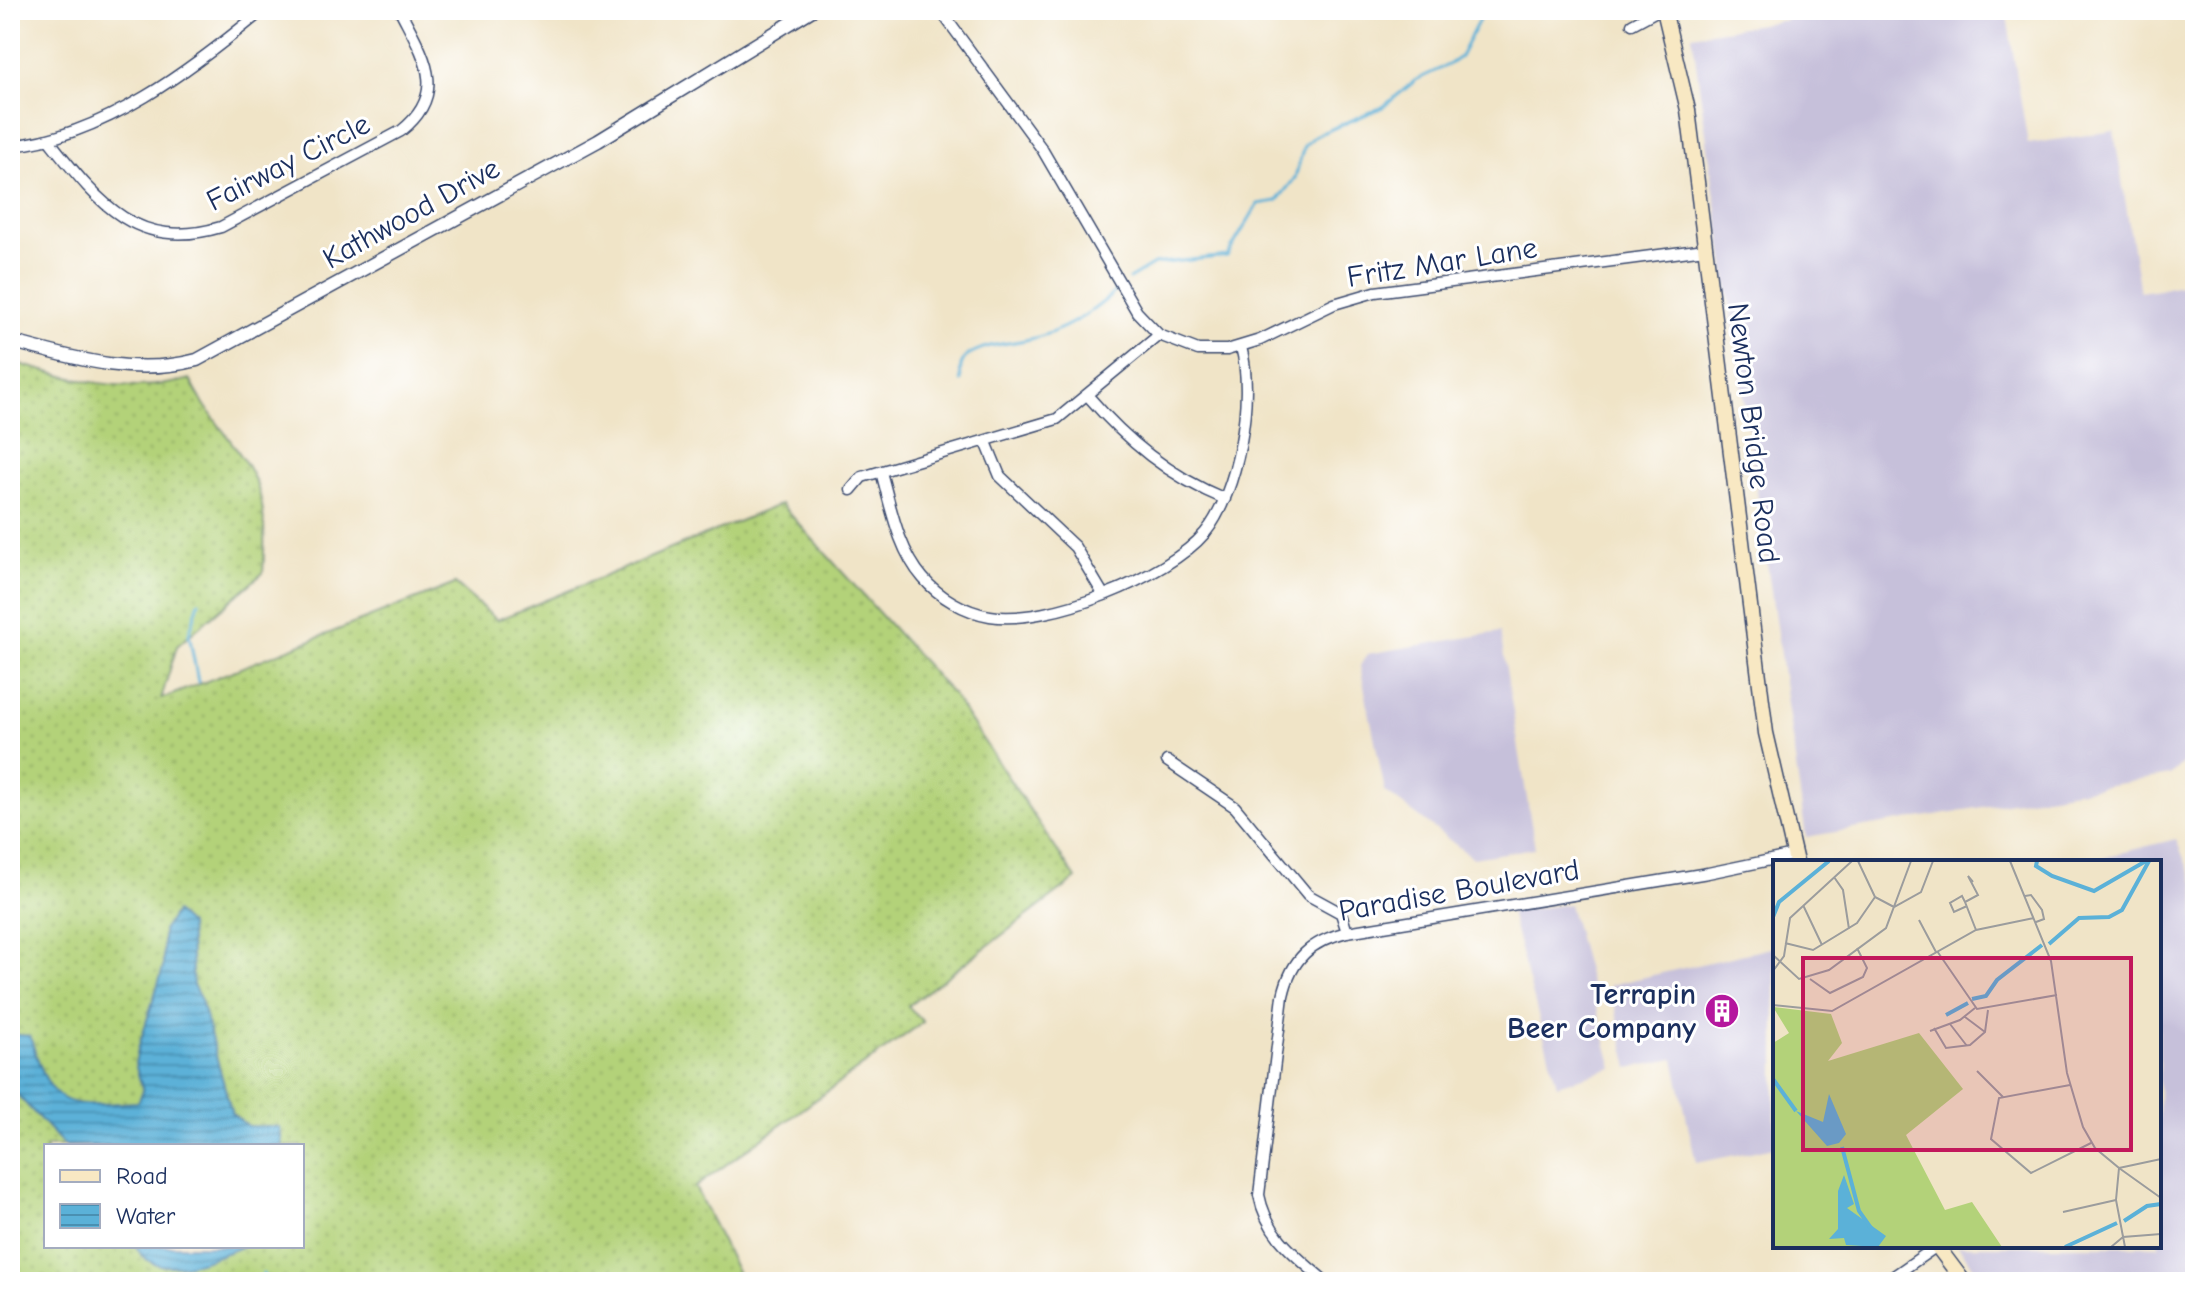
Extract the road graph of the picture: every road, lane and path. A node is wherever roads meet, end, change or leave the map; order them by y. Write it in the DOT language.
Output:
graph roads {
  1 [pos="263,10"];
  2 [pos="400,10"];
  3 [pos="812,10"];
  4 [pos="940,10"];
  5 [pos="1658,10"];
  6 [pos="1664,10"];
  7 [pos="1632,24"];
  8 [pos="48,139"];
  9 [pos="10,146"];
  10 [pos="1705,249"];
  11 [pos="1159,335"];
  12 [pos="10,341"];
  13 [pos="1241,347"];
  14 [pos="1088,396"];
  15 [pos="986,442"];
  16 [pos="881,472"];
  17 [pos="851,490"];
  18 [pos="1225,499"];
  19 [pos="1103,594"];
  20 [pos="1167,761"];
  21 [pos="1795,858"];
  22 [pos="1773,862"];
  23 [pos="1347,932"];
  24 [pos="1934,1248"];
  25 [pos="1938,1248"];
  26 [pos="1326,1282"];
  27 [pos="1885,1282"];
  28 [pos="1964,1282"];
  1 -- 8 [label="street"];
  2 -- 8 [label="street, Fairway Circle"];
  3 -- 12 [label="street, Kathwood Drive"];
  4 -- 11 [label="street, Fritz Mar Lane"];
  5 -- 7 [label="street"];
  6 -- 10 [label="main road, Newton Bridge Road"];
  8 -- 9 [label="street"];
  10 -- 13 [label="street, Fritz Mar Lane"];
  10 -- 21 [label="main road, Newton Bridge Road"];
  11 -- 13 [label="street, Fritz Mar Lane"];
  11 -- 14 [label="street"];
  13 -- 18 [label="street"];
  14 -- 15 [label="street"];
  14 -- 18 [label="street"];
  15 -- 16 [label="street"];
  15 -- 19 [label="street"];
  16 -- 17 [label="street"];
  16 -- 19 [label="street"];
  18 -- 19 [label="street"];
  20 -- 23 [label="street"];
  22 -- 23 [label="street, Paradise Boulevard"];
  23 -- 26 [label="street, Paradise Boulevard"];
  24 -- 27 [label="street"];
  25 -- 28 [label="main road"];
}
